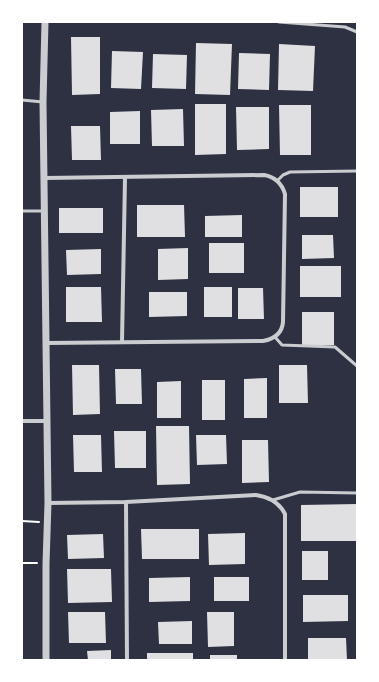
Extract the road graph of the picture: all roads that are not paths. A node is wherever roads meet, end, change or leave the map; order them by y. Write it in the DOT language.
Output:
graph roads {
  1 [pos="45,22"];
  2 [pos="279,22"];
  3 [pos="357,32"];
  4 [pos="22,100"];
  5 [pos="43,102"];
  6 [pos="357,171"];
  7 [pos="45,178"];
  8 [pos="125,178"];
  9 [pos="277,181"];
  10 [pos="22,211"];
  11 [pos="44,211"];
  12 [pos="275,337"];
  13 [pos="45,342"];
  14 [pos="122,342"];
  15 [pos="357,366"];
  16 [pos="22,421"];
  17 [pos="46,421"];
  18 [pos="357,493"];
  19 [pos="273,500"];
  20 [pos="126,502"];
  21 [pos="48,503"];
  22 [pos="46,660"];
  23 [pos="128,660"];
  24 [pos="285,660"];
  1 -- 5 [label="street"];
  2 -- 3 [label="lane"];
  4 -- 5 [label="lane"];
  5 -- 7 [label="street"];
  6 -- 9 [label="lane"];
  7 -- 8 [label="street"];
  7 -- 11 [label="street"];
  8 -- 9 [label="street"];
  8 -- 14 [label="street"];
  9 -- 12 [label="street"];
  10 -- 11 [label="lane"];
  11 -- 13 [label="street"];
  12 -- 14 [label="street"];
  12 -- 15 [label="lane"];
  13 -- 14 [label="street"];
  13 -- 17 [label="street"];
  16 -- 17 [label="street"];
  17 -- 21 [label="street"];
  18 -- 19 [label="lane"];
  19 -- 20 [label="street"];
  19 -- 24 [label="street"];
  20 -- 21 [label="street"];
  20 -- 23 [label="street"];
  21 -- 22 [label="street"];
}
